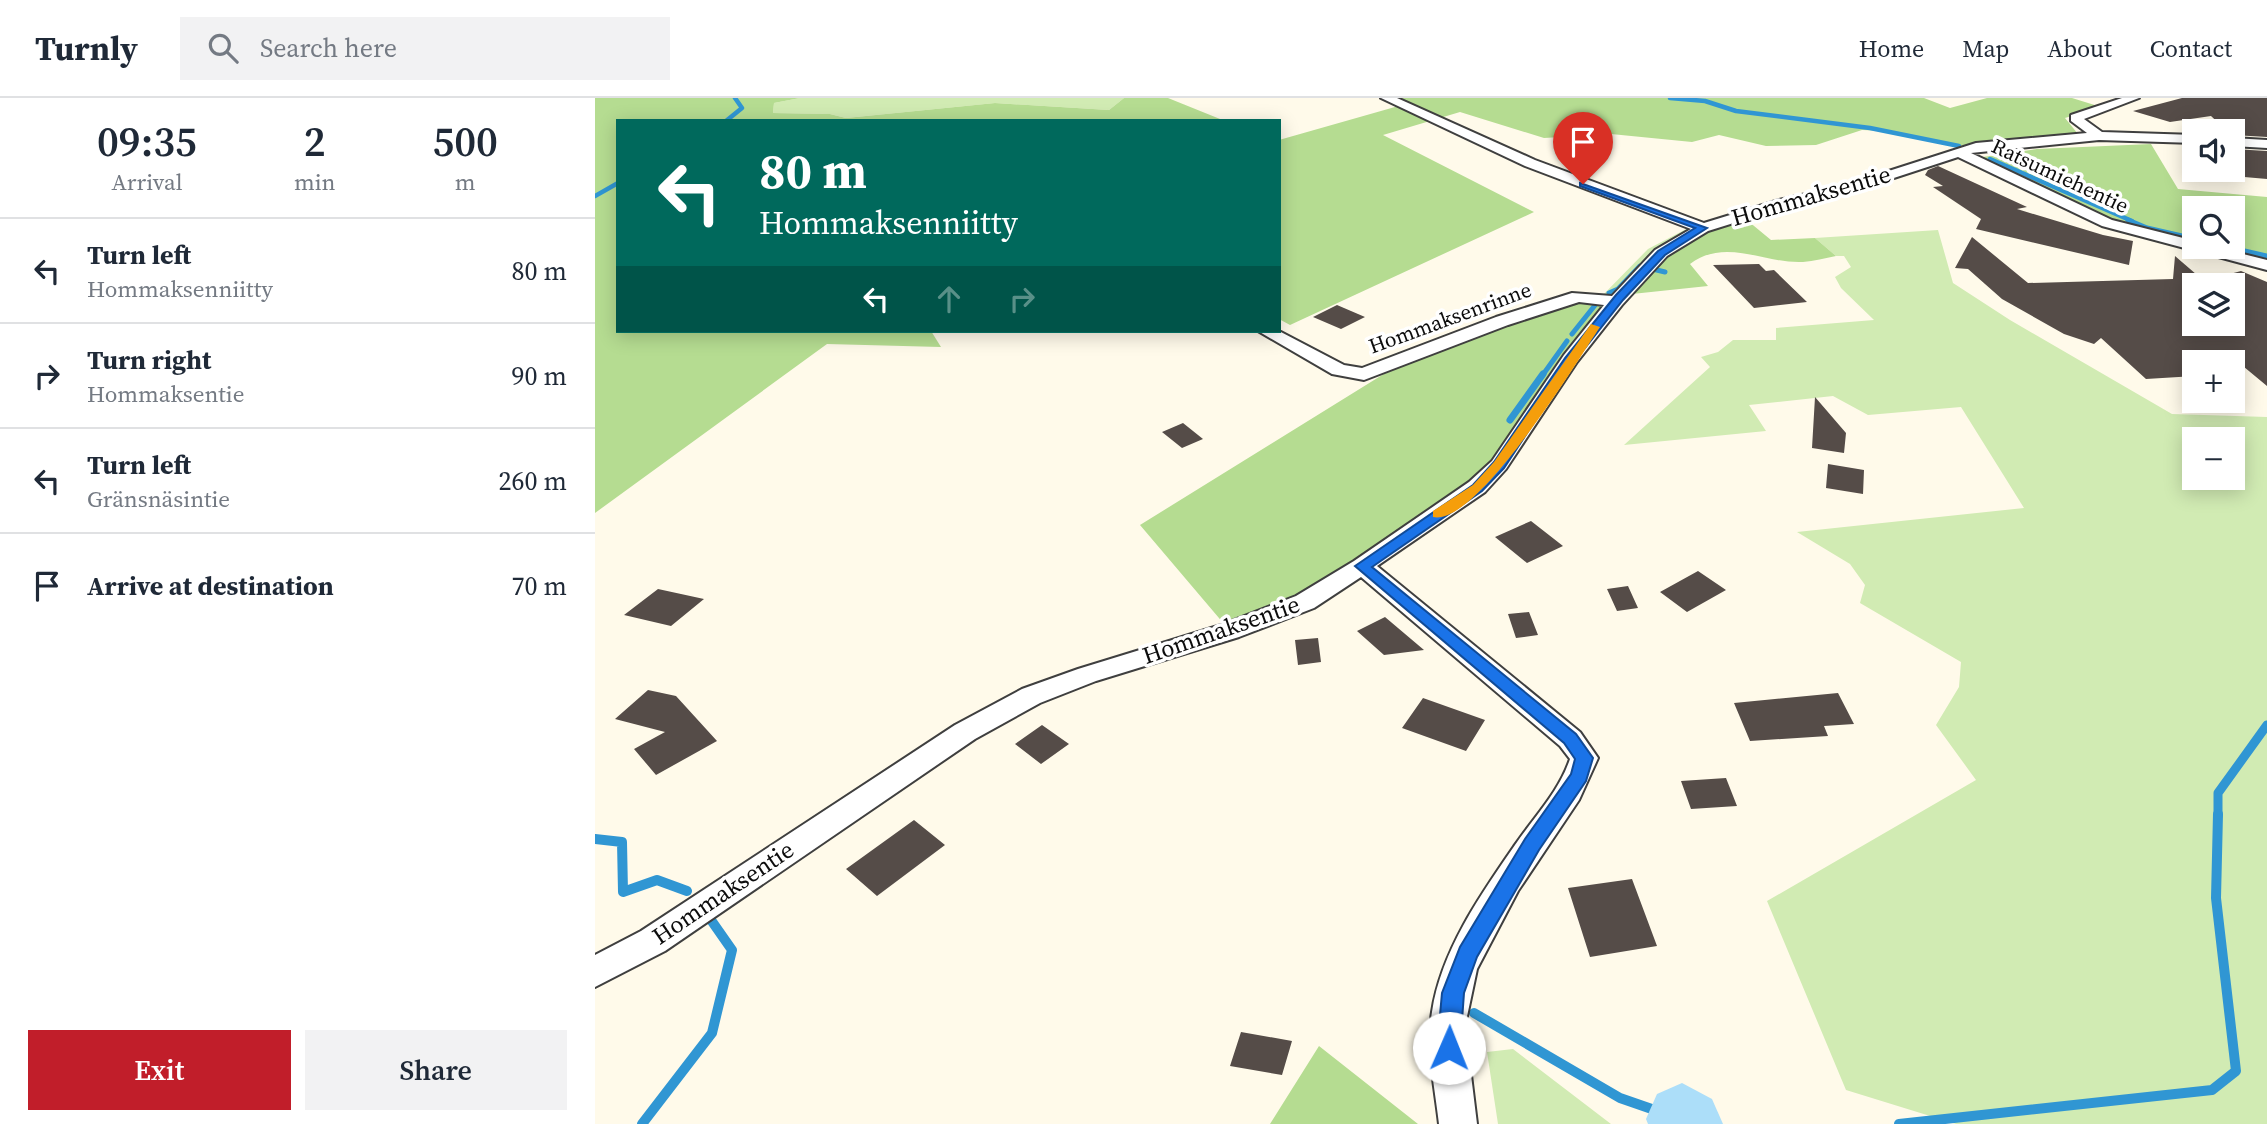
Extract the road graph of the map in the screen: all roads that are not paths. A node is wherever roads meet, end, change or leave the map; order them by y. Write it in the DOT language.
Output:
graph roads {
  1 [pos="1387,98"];
  2 [pos="2133,98"];
  3 [pos="2082,101"];
  4 [pos="2101,107"];
  5 [pos="2099,136"];
  6 [pos="2182,139"];
  7 [pos="2245,143"];
  8 [pos="2267,144"];
  9 [pos="1958,152"];
  10 [pos="1703,228"];
  11 [pos="2267,265"];
  12 [pos="1616,301"];
  13 [pos="1271,333"];
  14 [pos="1362,566"];
  15 [pos="595,972"];
  16 [pos="1458,1124"];
  1 -- 10 [label="street"];
  2 -- 4 [label="street"];
  3 -- 4 [label="street"];
  4 -- 5 [label="street"];
  5 -- 6 [label="street, Hommaksentie"];
  5 -- 9 [label="street, Hommaksentie"];
  7 -- 8 [label="street"];
  9 -- 10 [label="street, Hommaksentie"];
  9 -- 11 [label="street, Ratsumiehentie"];
  10 -- 12 [label="street, Hommaksentie"];
  12 -- 13 [label="street, Hommaksenrinne"];
  12 -- 14 [label="street, Hommaksentie"];
  14 -- 15 [label="street, Hommaksentie"];
  14 -- 16 [label="street"];
}
